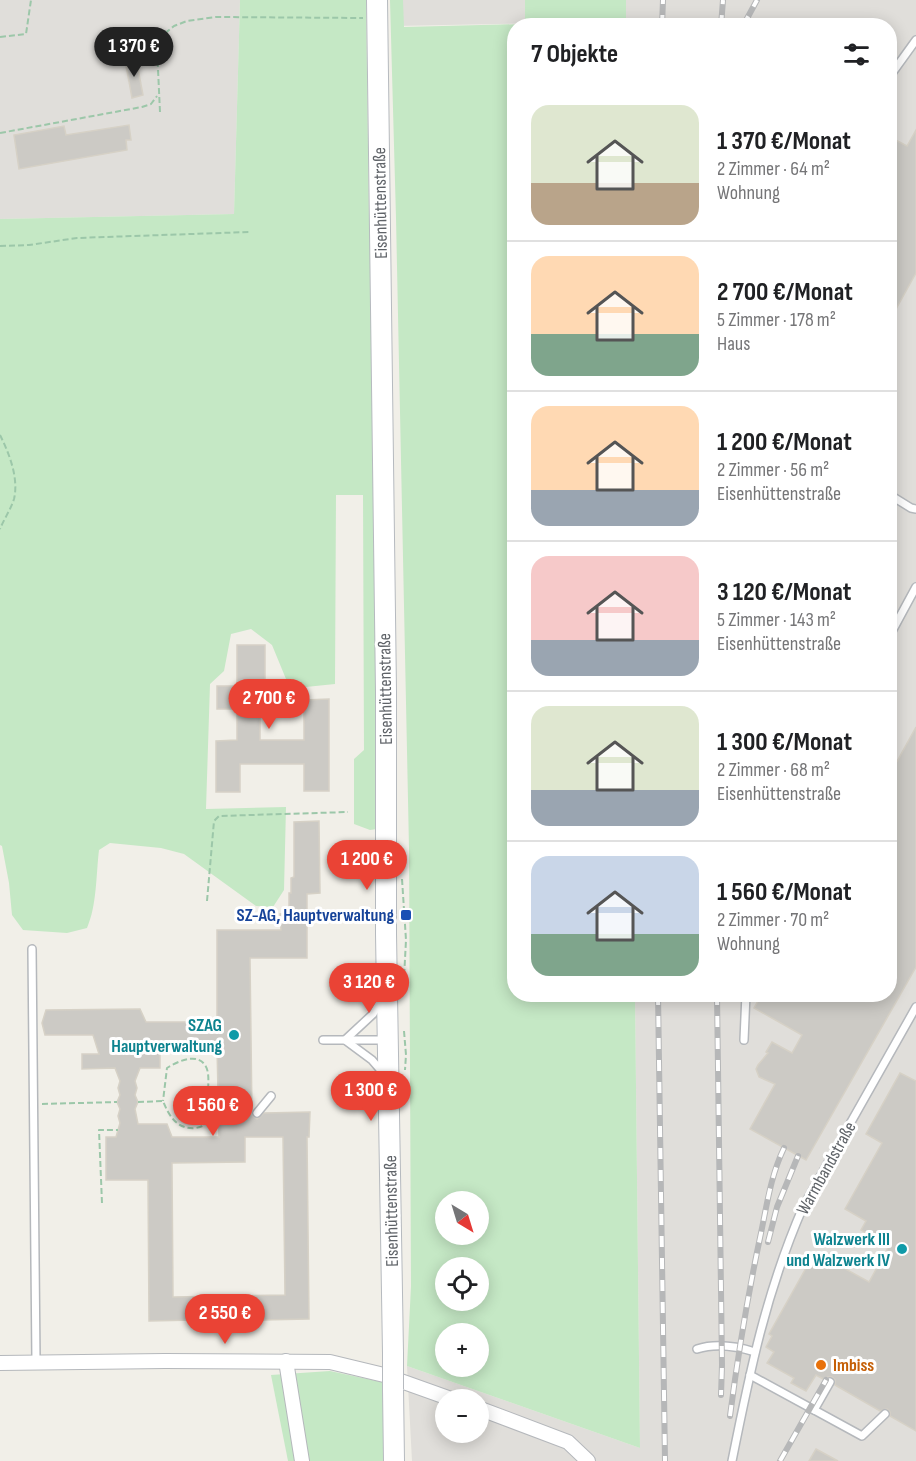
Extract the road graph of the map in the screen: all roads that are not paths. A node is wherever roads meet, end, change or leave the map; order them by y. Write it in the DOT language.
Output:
graph roads {
  1 [pos="378,9"];
  2 [pos="916,40"];
  3 [pos="897,66"];
  4 [pos="897,499"];
  5 [pos="916,509"];
  6 [pos="916,587"];
  7 [pos="897,622"];
  8 [pos="32,949"];
  9 [pos="387,988"];
  10 [pos="746,1002"];
  11 [pos="916,1007"];
  12 [pos="323,1040"];
  13 [pos="345,1040"];
  14 [pos="388,1040"];
  15 [pos="744,1040"];
  16 [pos="389,1082"];
  17 [pos="271,1096"];
  18 [pos="257,1113"];
  19 [pos="697,1349"];
  20 [pos="755,1352"];
  21 [pos="286,1360"];
  22 [pos="36,1362"];
  23 [pos="0,1363"];
  24 [pos="750,1375"];
  25 [pos="830,1382"];
  26 [pos="435,1393"];
  27 [pos="814,1410"];
  28 [pos="489,1412"];
  29 [pos="885,1414"];
  30 [pos="302,1461"];
  31 [pos="394,1461"];
  32 [pos="588,1461"];
  33 [pos="732,1461"];
  1 -- 9 [label="street, Eisenhüttenstraße"];
  2 -- 3 [label="lane"];
  4 -- 5 [label="lane"];
  6 -- 7 [label="lane"];
  8 -- 22 [label="lane"];
  9 -- 13 [label="lane"];
  9 -- 14 [label="street, Eisenhüttenstraße"];
  10 -- 15 [label="lane"];
  11 -- 20 [label="lane, Warmbandstraße"];
  12 -- 13 [label="lane"];
  13 -- 14 [label="lane"];
  13 -- 16 [label="lane"];
  14 -- 16 [label="street, Eisenhüttenstraße"];
  16 -- 31 [label="street, Eisenhüttenstraße, bridge"];
  17 -- 18 [label="lane"];
  19 -- 20 [label="lane"];
  20 -- 24 [label="lane, Warmbandstraße"];
  21 -- 22 [label="street"];
  21 -- 26 [label="street"];
  21 -- 30 [label="street"];
  22 -- 23 [label="street"];
  24 -- 27 [label="lane"];
  24 -- 33 [label="lane, Warmbandstraße"];
  25 -- 27 [label="lane"];
  27 -- 29 [label="lane"];
  28 -- 32 [label="street"];
}
